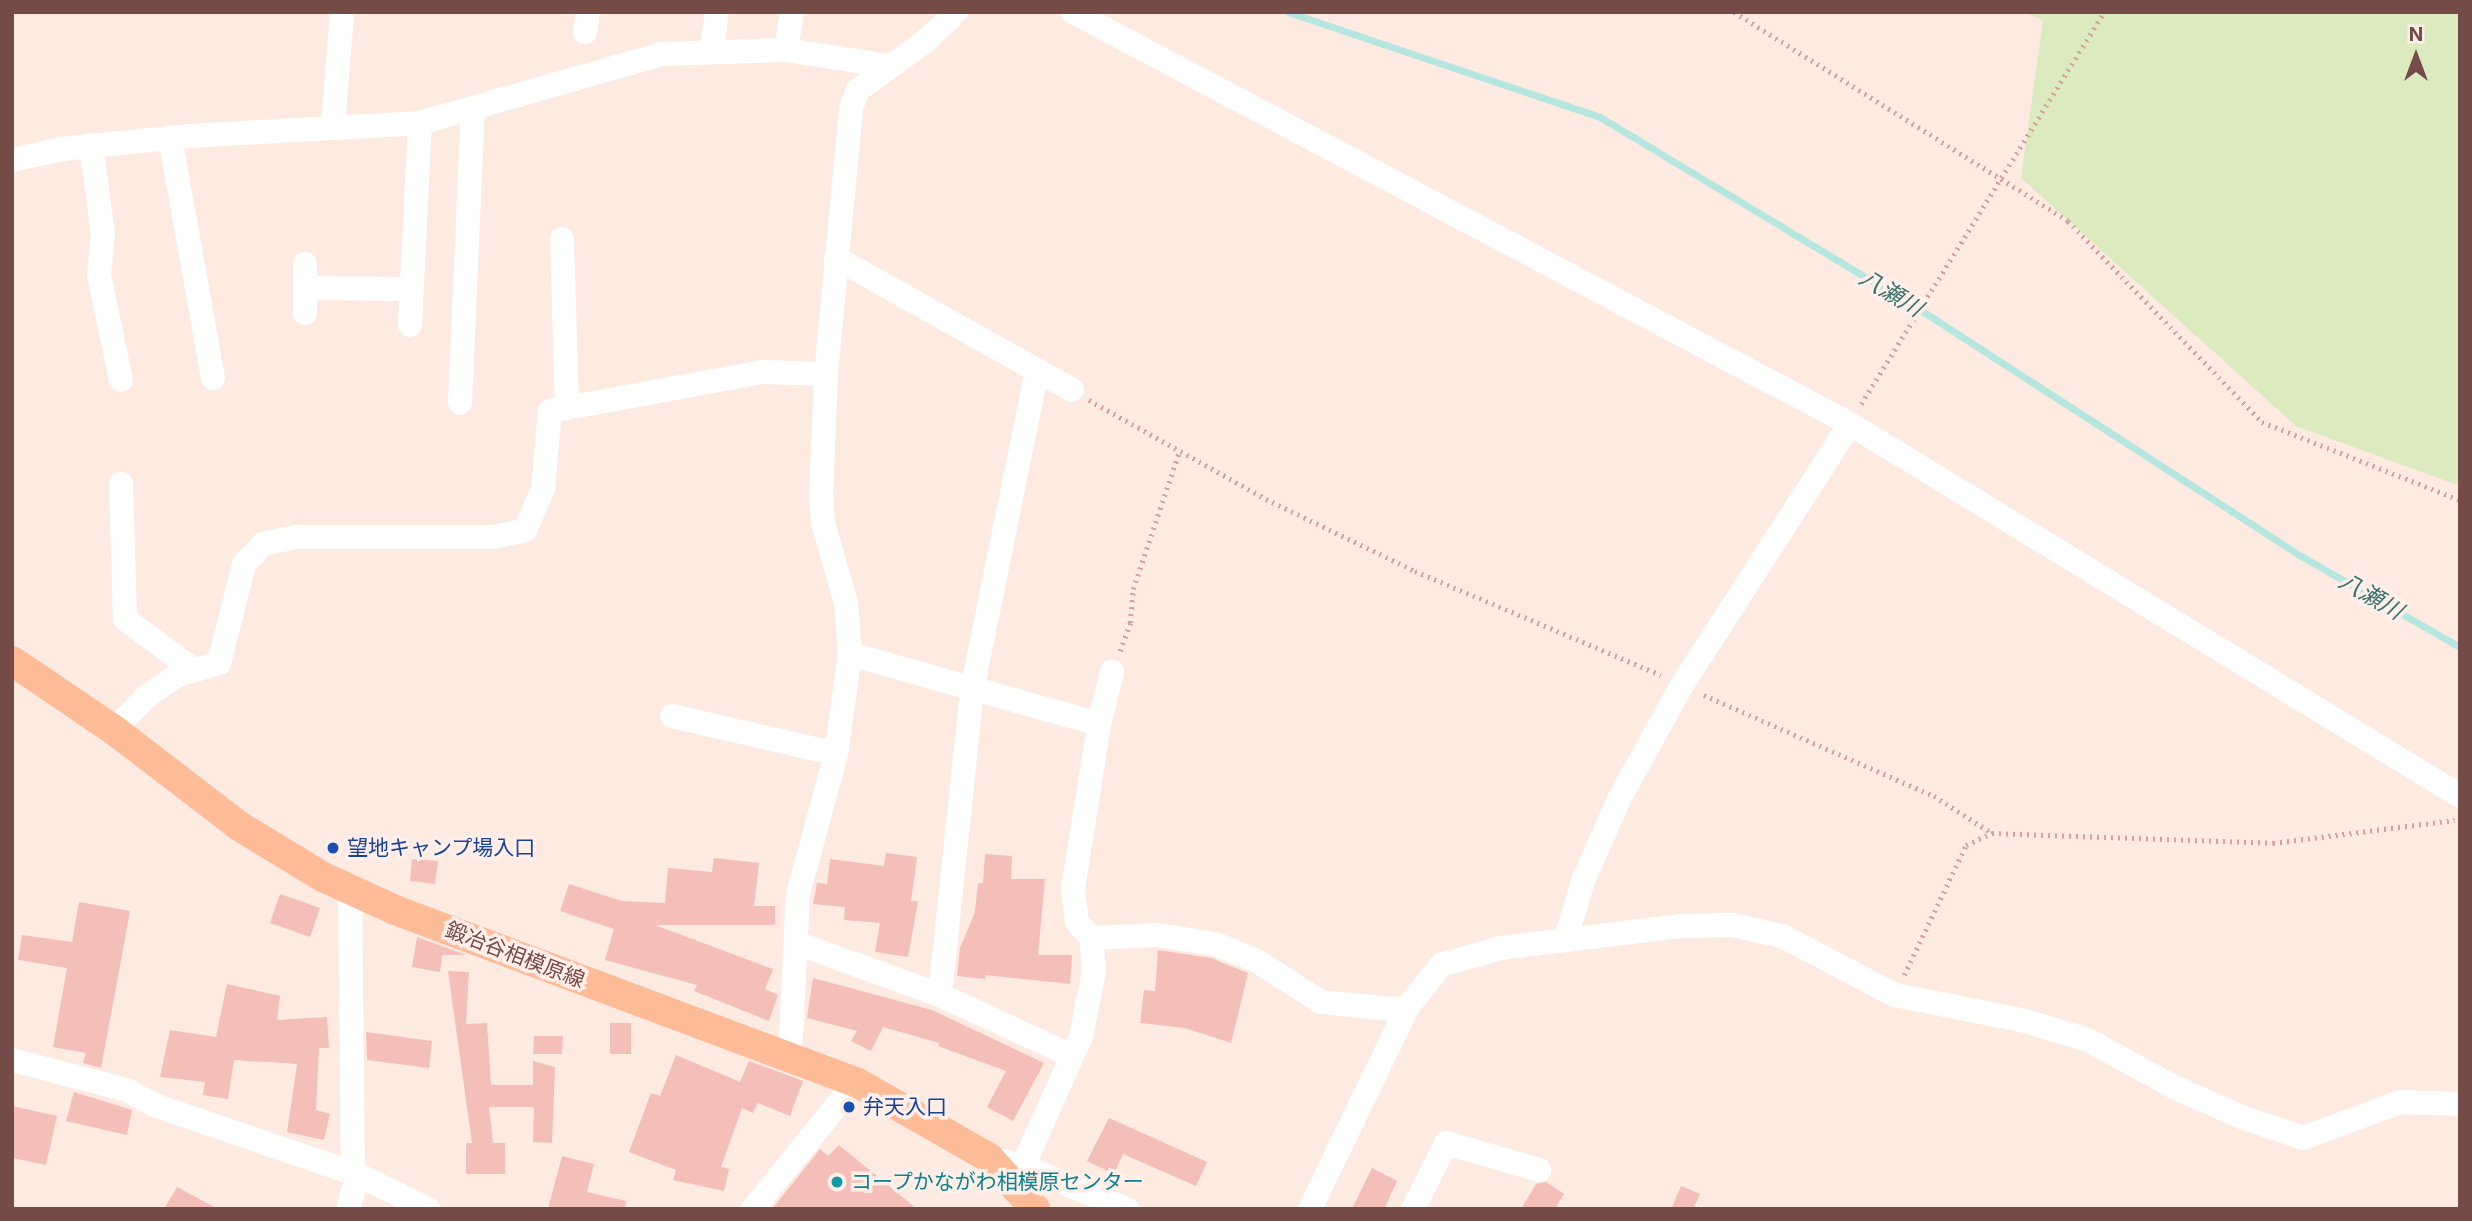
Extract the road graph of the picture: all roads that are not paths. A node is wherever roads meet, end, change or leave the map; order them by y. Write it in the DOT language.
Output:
graph roads {
  1 [pos="342,12"];
  2 [pos="717,12"];
  3 [pos="792,12"];
  4 [pos="956,12"];
  5 [pos="1073,12"];
  6 [pos="786,50"];
  7 [pos="711,52"];
  8 [pos="888,66"];
  9 [pos="473,111"];
  10 [pos="420,123"];
  11 [pos="333,127"];
  12 [pos="170,138"];
  13 [pos="91,145"];
  14 [pos="12,160"];
  15 [pos="562,239"];
  16 [pos="836,258"];
  17 [pos="412,289"];
  18 [pos="305,313"];
  19 [pos="410,325"];
  20 [pos="1037,372"];
  21 [pos="826,374"];
  22 [pos="213,378"];
  23 [pos="121,380"];
  24 [pos="1072,390"];
  25 [pos="460,403"];
  26 [pos="567,408"];
  27 [pos="1850,424"];
  28 [pos="121,484"];
  29 [pos="850,654"];
  30 [pos="12,661"];
  31 [pos="194,670"];
  32 [pos="1112,672"];
  33 [pos="972,690"];
  34 [pos="672,716"];
  35 [pos="1099,724"];
  36 [pos="114,730"];
  37 [pos="836,754"];
  38 [pos="2460,796"];
  39 [pos="350,889"];
  40 [pos="1091,938"];
  41 [pos="1566,938"];
  42 [pos="796,943"];
  43 [pos="940,995"];
  44 [pos="1406,1008"];
  45 [pos="790,1056"];
  46 [pos="1072,1056"];
  47 [pos="12,1060"];
  48 [pos="856,1082"];
  49 [pos="2460,1104"];
  50 [pos="989,1158"];
  51 [pos="1023,1166"];
  52 [pos="1539,1170"];
  53 [pos="356,1175"];
  54 [pos="348,1209"];
  55 [pos="428,1209"];
  56 [pos="753,1209"];
  57 [pos="1035,1209"];
  58 [pos="1127,1209"];
  59 [pos="1310,1209"];
  60 [pos="1413,1209"];
  1 -- 11 [label="street"];
  2 -- 7 [label="street"];
  3 -- 6 [label="street"];
  4 -- 8 [label="street"];
  5 -- 27 [label="street"];
  6 -- 7 [label="street"];
  6 -- 8 [label="street"];
  7 -- 9 [label="street"];
  8 -- 16 [label="street"];
  9 -- 10 [label="street"];
  9 -- 25 [label="street"];
  10 -- 11 [label="street"];
  10 -- 17 [label="street"];
  11 -- 12 [label="street"];
  12 -- 13 [label="street"];
  12 -- 22 [label="street"];
  13 -- 14 [label="street"];
  13 -- 23 [label="street"];
  15 -- 26 [label="street"];
  16 -- 20 [label="street"];
  16 -- 21 [label="street"];
  17 -- 18 [label="street"];
  17 -- 19 [label="street"];
  20 -- 24 [label="street"];
  20 -- 33 [label="street"];
  21 -- 26 [label="street"];
  21 -- 29 [label="street"];
  26 -- 31 [label="street"];
  27 -- 38 [label="street"];
  27 -- 41 [label="street"];
  28 -- 31 [label="street"];
  29 -- 33 [label="street"];
  29 -- 37 [label="street"];
  30 -- 36 [label="main road, 鍛冶谷相模原線"];
  31 -- 36 [label="street"];
  32 -- 35 [label="street"];
  33 -- 35 [label="street"];
  33 -- 43 [label="street"];
  34 -- 37 [label="street"];
  35 -- 40 [label="street"];
  36 -- 39 [label="main road, 鍛冶谷相模原線"];
  37 -- 42 [label="street"];
  39 -- 45 [label="main road, 鍛冶谷相模原線"];
  39 -- 53 [label="street"];
  40 -- 44 [label="street"];
  40 -- 46 [label="street"];
  41 -- 44 [label="street"];
  41 -- 49 [label="street"];
  42 -- 43 [label="street"];
  42 -- 45 [label="street"];
  43 -- 46 [label="street"];
  44 -- 59 [label="street"];
  45 -- 48 [label="main road, 鍛冶谷相模原線"];
  46 -- 51 [label="street"];
  47 -- 53 [label="street"];
  48 -- 50 [label="main road, 鍛冶谷相模原線"];
  48 -- 56 [label="street"];
  50 -- 51 [label="street"];
  50 -- 57 [label="main road, 鍛冶谷相模原線"];
  51 -- 58 [label="street"];
  52 -- 60 [label="street"];
  53 -- 54 [label="street"];
  53 -- 55 [label="street"];
}
